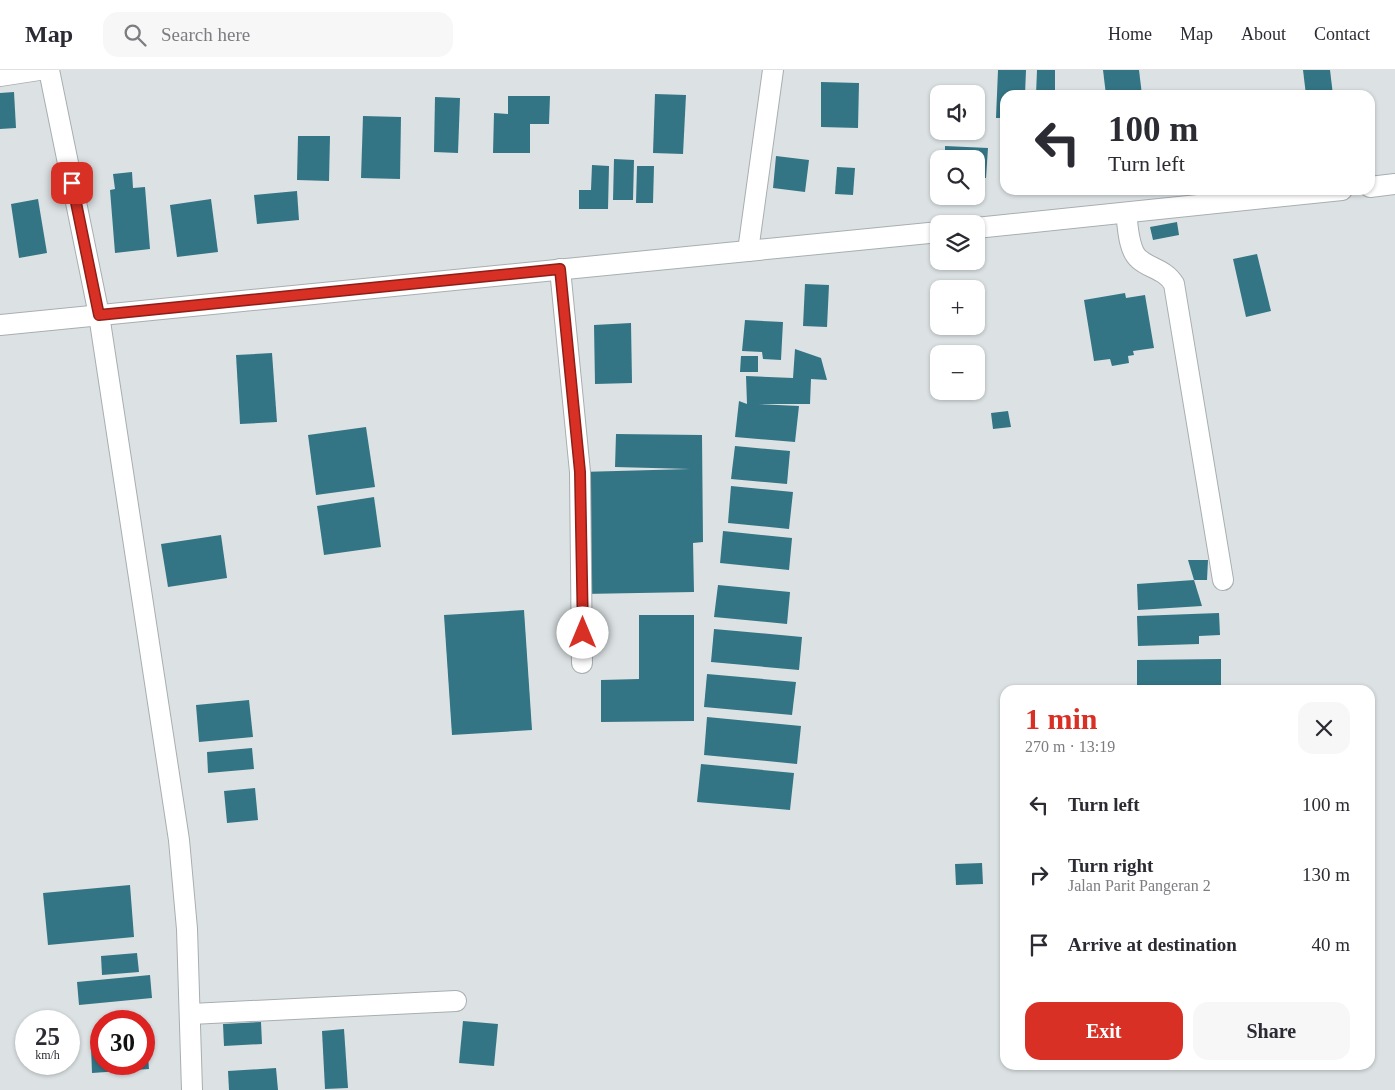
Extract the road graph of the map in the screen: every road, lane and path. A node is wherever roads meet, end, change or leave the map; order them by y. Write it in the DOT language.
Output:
graph roads {
  1 [pos="39,70"];
  2 [pos="49,70"];
  3 [pos="773,70"];
  4 [pos="0,76"];
  5 [pos="1395,184"];
  6 [pos="1375,186"];
  7 [pos="1293,195"];
  8 [pos="1126,212"];
  9 [pos="985,227"];
  10 [pos="930,233"];
  11 [pos="748,251"];
  12 [pos="560,269"];
  13 [pos="99,315"];
  14 [pos="0,325"];
  15 [pos="1224,580"];
  16 [pos="582,663"];
  17 [pos="456,1001"];
  18 [pos="191,1014"];
  19 [pos="192,1090"];
  1 -- 4 [label="street"];
  2 -- 13 [label="street"];
  3 -- 11 [label="street"];
  5 -- 6 [label="street"];
  7 -- 8 [label="street"];
  8 -- 9 [label="street"];
  8 -- 15 [label="street"];
  10 -- 11 [label="street"];
  11 -- 12 [label="street"];
  12 -- 13 [label="street"];
  12 -- 16 [label="street"];
  13 -- 14 [label="street"];
  13 -- 18 [label="street"];
  17 -- 18 [label="street"];
  18 -- 19 [label="street"];
}
